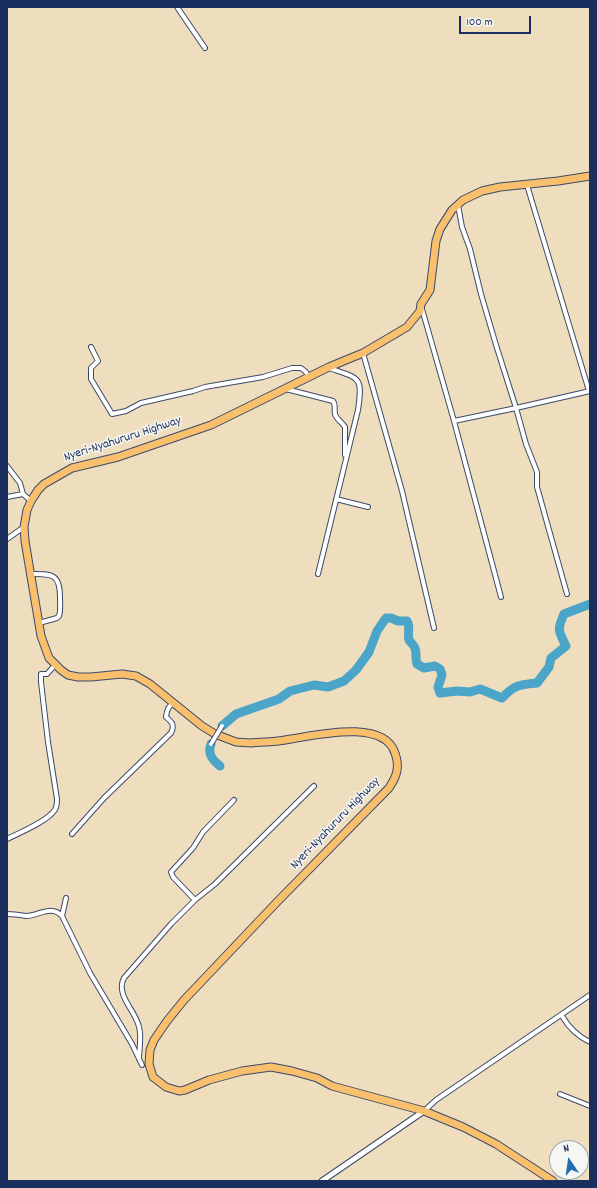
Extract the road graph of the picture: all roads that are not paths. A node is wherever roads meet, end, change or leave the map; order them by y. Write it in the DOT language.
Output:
graph roads {
  1 [pos="177,7"];
  2 [pos="205,48"];
  3 [pos="590,176"];
  4 [pos="527,185"];
  5 [pos="458,205"];
  6 [pos="421,304"];
  7 [pos="91,347"];
  8 [pos="363,353"];
  9 [pos="329,367"];
  10 [pos="308,378"];
  11 [pos="286,389"];
  12 [pos="589,391"];
  13 [pos="516,408"];
  14 [pos="454,421"];
  15 [pos="345,463"];
  16 [pos="7,466"];
  17 [pos="23,494"];
  18 [pos="7,497"];
  19 [pos="336,499"];
  20 [pos="31,501"];
  21 [pos="368,507"];
  22 [pos="24,527"];
  23 [pos="7,539"];
  24 [pos="30,574"];
  25 [pos="318,574"];
  26 [pos="567,594"];
  27 [pos="502,597"];
  28 [pos="39,623"];
  29 [pos="434,628"];
  30 [pos="55,665"];
  31 [pos="173,703"];
  32 [pos="222,726"];
  33 [pos="211,744"];
  34 [pos="314,786"];
  35 [pos="234,800"];
  36 [pos="72,834"];
  37 [pos="7,839"];
  38 [pos="66,898"];
  39 [pos="195,900"];
  40 [pos="7,914"];
  41 [pos="62,916"];
  42 [pos="590,995"];
  43 [pos="562,1016"];
  44 [pos="590,1042"];
  45 [pos="139,1059"];
  46 [pos="142,1066"];
  47 [pos="560,1094"];
  48 [pos="590,1106"];
  49 [pos="424,1111"];
  50 [pos="539,1172"];
  51 [pos="322,1181"];
  52 [pos="548,1181"];
  53 [pos="553,1181"];
  1 -- 2 [label="street"];
  3 -- 4 [label="highway, Nyeri-Nyahururu Highway"];
  4 -- 5 [label="highway, Nyeri-Nyahururu Highway"];
  4 -- 12 [label="street"];
  5 -- 6 [label="highway, Nyeri-Nyahururu Highway"];
  5 -- 13 [label="street"];
  6 -- 8 [label="highway, Nyeri-Nyahururu Highway"];
  6 -- 14 [label="street"];
  7 -- 10 [label="street"];
  8 -- 9 [label="highway, Nyeri-Nyahururu Highway"];
  8 -- 29 [label="street"];
  9 -- 10 [label="highway, Nyeri-Nyahururu Highway"];
  9 -- 15 [label="street"];
  10 -- 11 [label="highway, Nyeri-Nyahururu Highway"];
  11 -- 15 [label="street"];
  11 -- 20 [label="highway, Nyeri-Nyahururu Highway"];
  12 -- 13 [label="street"];
  13 -- 14 [label="street"];
  13 -- 26 [label="street"];
  14 -- 27 [label="street"];
  15 -- 19 [label="street"];
  16 -- 17 [label="street"];
  17 -- 18 [label="street"];
  17 -- 20 [label="street"];
  19 -- 21 [label="street"];
  19 -- 25 [label="street"];
  20 -- 22 [label="highway, Nyeri-Nyahururu Highway"];
  22 -- 23 [label="street"];
  22 -- 24 [label="highway, Nyeri-Nyahururu Highway"];
  24 -- 28 [label="highway, Nyeri-Nyahururu Highway"];
  24 -- 28 [label="street"];
  28 -- 30 [label="highway, Nyeri-Nyahururu Highway"];
  30 -- 31 [label="highway, Nyeri-Nyahururu Highway"];
  30 -- 37 [label="street"];
  31 -- 36 [label="street"];
  31 -- 49 [label="highway, Nyeri-Nyahururu Highway"];
  32 -- 33 [label="street, bridge"];
  34 -- 39 [label="street"];
  35 -- 39 [label="street"];
  38 -- 41 [label="street"];
  39 -- 45 [label="street"];
  40 -- 41 [label="street"];
  41 -- 45 [label="street"];
  42 -- 43 [label="street"];
  43 -- 44 [label="street"];
  43 -- 49 [label="street"];
  45 -- 46 [label="street"];
  47 -- 48 [label="street"];
  49 -- 50 [label="highway, Nyeri-Nyahururu Highway"];
  49 -- 51 [label="street"];
  50 -- 52 [label="highway, Nyeri-Nyahururu Highway"];
  50 -- 53 [label="highway, Nyeri-Nyahururu Highway"];
}
